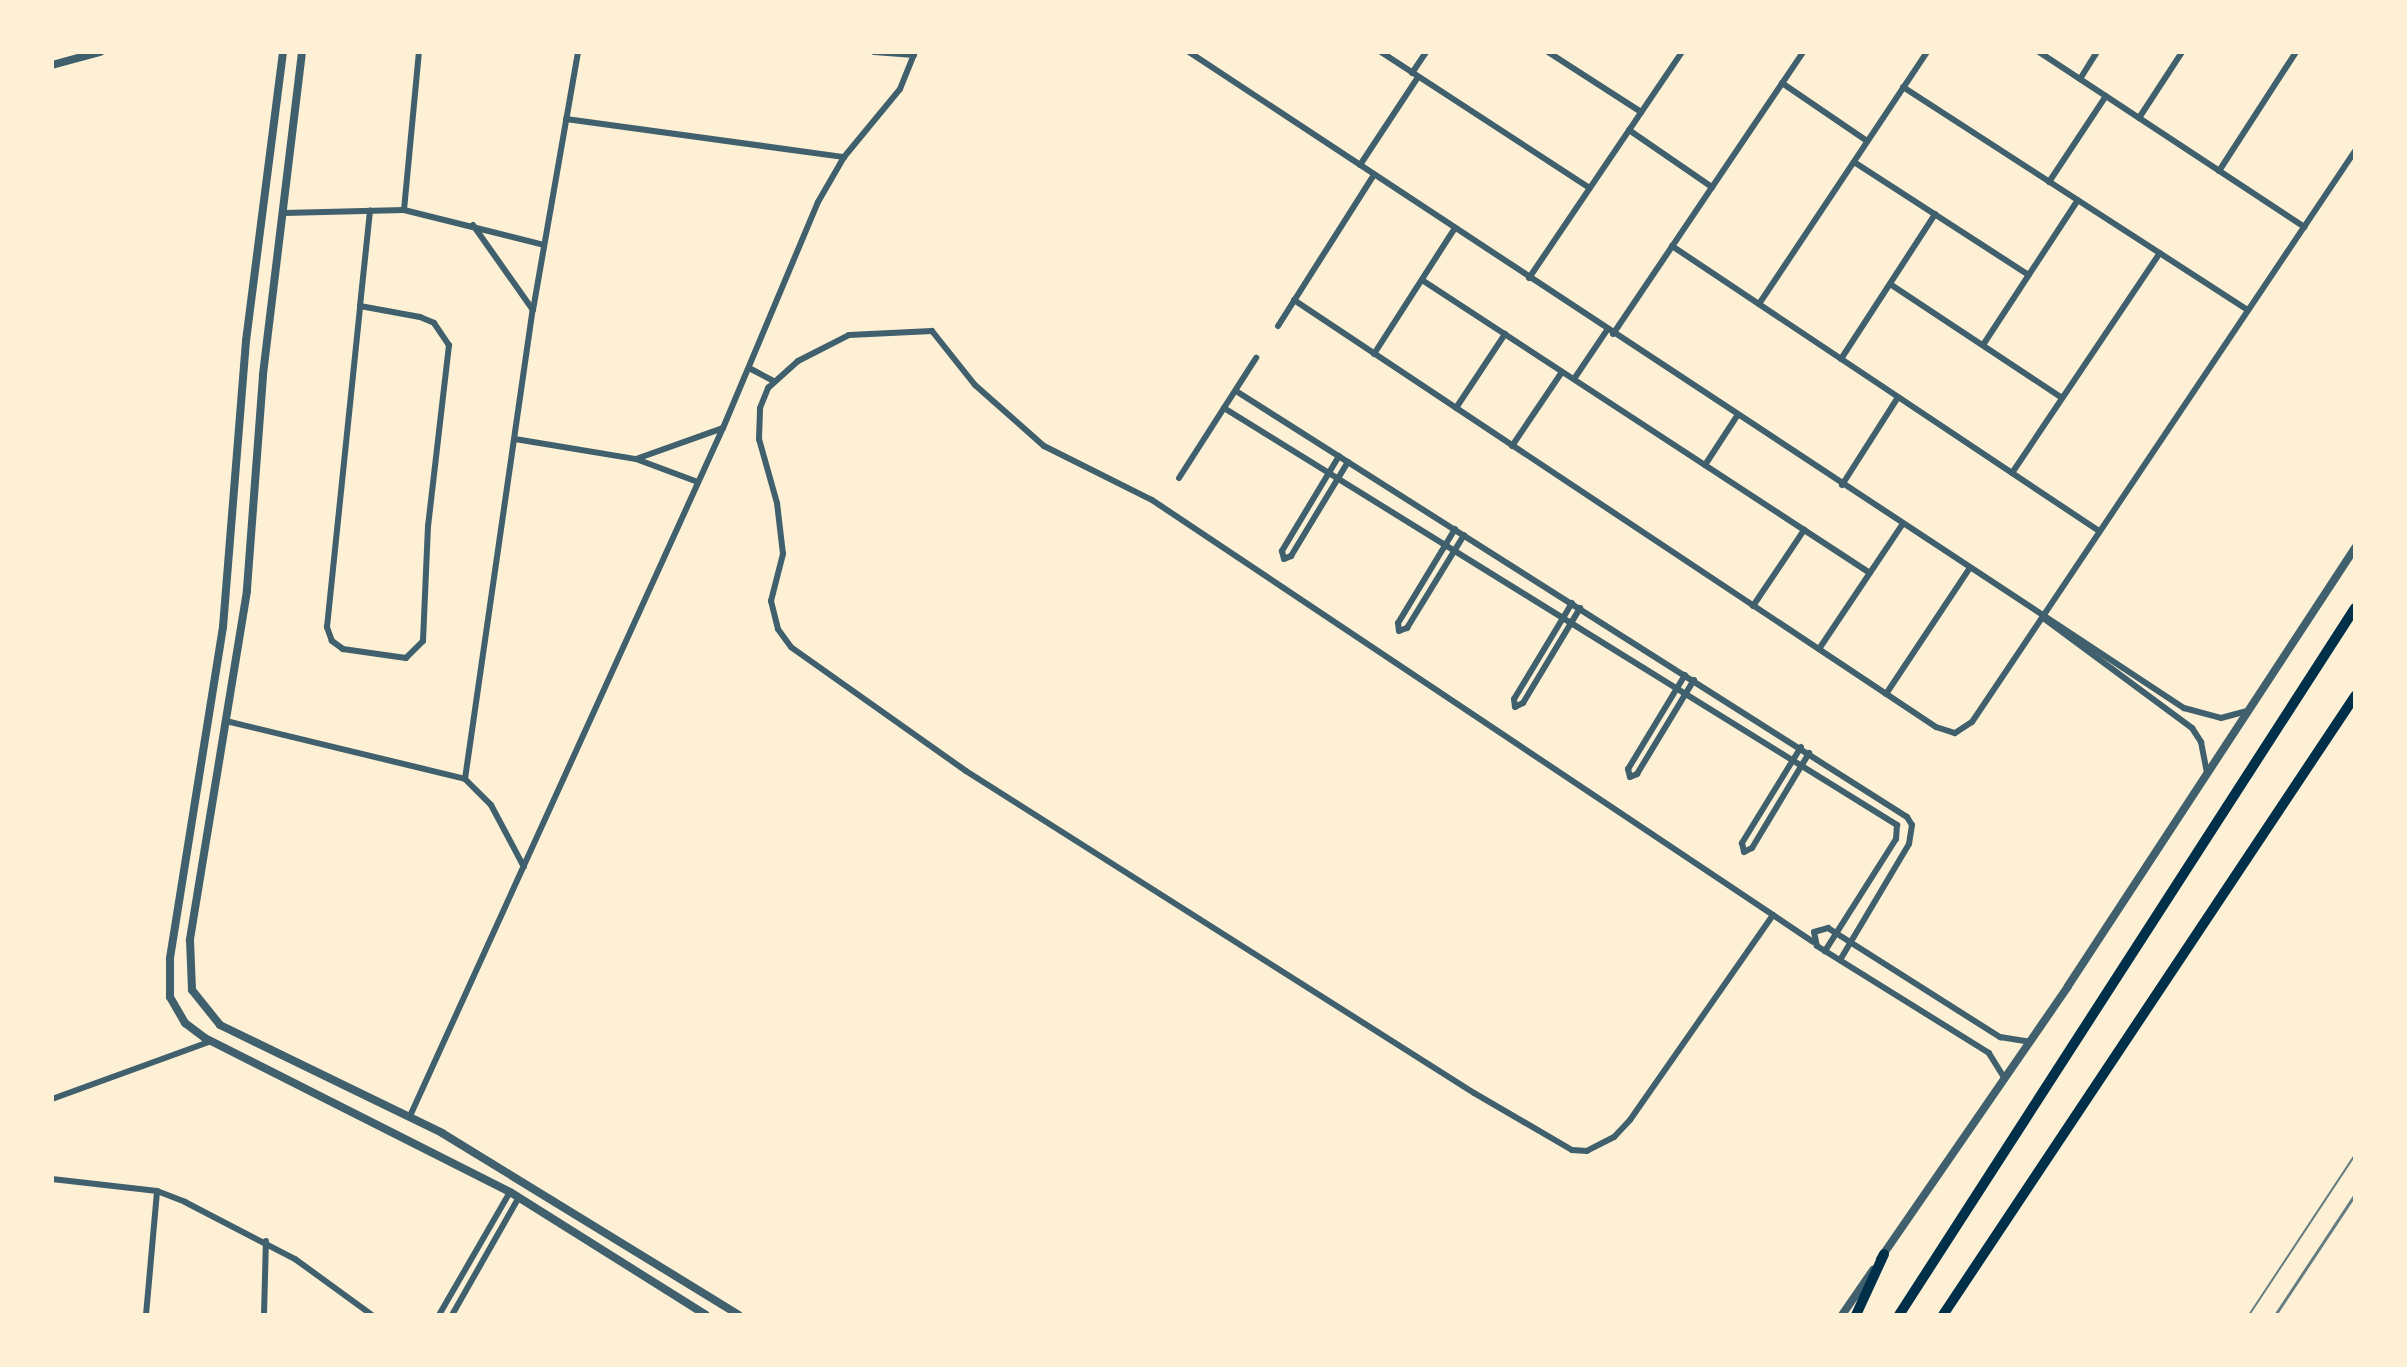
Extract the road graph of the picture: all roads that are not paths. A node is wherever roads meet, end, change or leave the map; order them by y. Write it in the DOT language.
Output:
graph roads {
  1 [pos="100,52"];
  2 [pos="283,52"];
  3 [pos="302,52"];
  4 [pos="419,52"];
  5 [pos="578,52"];
  6 [pos="874,52"];
  7 [pos="1189,52"];
  8 [pos="1381,52"];
  9 [pos="1426,52"];
  10 [pos="1548,52"];
  11 [pos="1682,52"];
  12 [pos="1803,52"];
  13 [pos="1927,52"];
  14 [pos="2039,52"];
  15 [pos="2097,52"];
  16 [pos="2182,52"];
  17 [pos="2296,52"];
  18 [pos="914,54"];
  19 [pos="1558,55"];
  20 [pos="52,65"];
  21 [pos="1415,75"];
  22 [pos="2080,79"];
  23 [pos="1782,83"];
  24 [pos="1903,87"];
  25 [pos="2106,96"];
  26 [pos="1641,112"];
  27 [pos="2139,118"];
  28 [pos="566,119"];
  29 [pos="1629,130"];
  30 [pos="1867,141"];
  31 [pos="2355,151"];
  32 [pos="844,157"];
  33 [pos="1854,162"];
  34 [pos="1360,165"];
  35 [pos="2219,171"];
  36 [pos="1374,175"];
  37 [pos="2049,182"];
  38 [pos="1712,187"];
  39 [pos="1590,188"];
  40 [pos="2078,200"];
  41 [pos="404,210"];
  42 [pos="370,211"];
  43 [pos="284,213"];
  44 [pos="1935,214"];
  45 [pos="473,224"];
  46 [pos="2304,227"];
  47 [pos="1455,228"];
  48 [pos="544,245"];
  49 [pos="1672,246"];
  50 [pos="2160,253"];
  51 [pos="2029,275"];
  52 [pos="1529,278"];
  53 [pos="1422,280"];
  54 [pos="1890,284"];
  55 [pos="1294,300"];
  56 [pos="1759,304"];
  57 [pos="360,306"];
  58 [pos="533,310"];
  59 [pos="2248,310"];
  60 [pos="1278,326"];
  61 [pos="1610,332"];
  62 [pos="1505,334"];
  63 [pos="1983,345"];
  64 [pos="1374,354"];
  65 [pos="1256,358"];
  66 [pos="1841,359"];
  67 [pos="749,368"];
  68 [pos="1562,372"];
  69 [pos="1574,379"];
  70 [pos="773,381"];
  71 [pos="1236,391"];
  72 [pos="1898,397"];
  73 [pos="2062,398"];
  74 [pos="1224,408"];
  75 [pos="1456,408"];
  76 [pos="1737,416"];
  77 [pos="723,428"];
  78 [pos="515,439"];
  79 [pos="1512,446"];
  80 [pos="1339,456"];
  81 [pos="636,459"];
  82 [pos="1348,462"];
  83 [pos="1705,465"];
  84 [pos="1329,473"];
  85 [pos="2012,473"];
  86 [pos="1179,478"];
  87 [pos="1338,479"];
  88 [pos="698,482"];
  89 [pos="1842,485"];
  90 [pos="1902,525"];
  91 [pos="1455,529"];
  92 [pos="1804,530"];
  93 [pos="2099,531"];
  94 [pos="1464,535"];
  95 [pos="1445,545"];
  96 [pos="2355,548"];
  97 [pos="1454,550"];
  98 [pos="1969,569"];
  99 [pos="1870,573"];
  100 [pos="1572,603"];
  101 [pos="1753,606"];
  102 [pos="1580,608"];
  103 [pos="2355,608"];
  104 [pos="1563,617"];
  105 [pos="2042,617"];
  106 [pos="1572,623"];
  107 [pos="1819,649"];
  108 [pos="215,671"];
  109 [pos="233,675"];
  110 [pos="1685,675"];
  111 [pos="1694,680"];
  112 [pos="1677,688"];
  113 [pos="1686,693"];
  114 [pos="1886,694"];
  115 [pos="2355,696"];
  116 [pos="2184,708"];
  117 [pos="2247,711"];
  118 [pos="2179,717"];
  119 [pos="226,721"];
  120 [pos="1801,747"];
  121 [pos="1809,753"];
  122 [pos="1793,759"];
  123 [pos="1802,765"];
  124 [pos="2207,774"];
  125 [pos="465,779"];
  126 [pos="186,860"];
  127 [pos="203,862"];
  128 [pos="524,867"];
  129 [pos="1773,915"];
  130 [pos="1836,933"];
  131 [pos="1813,942"];
  132 [pos="1852,942"];
  133 [pos="1825,951"];
  134 [pos="1840,960"];
  135 [pos="1990,1031"];
  136 [pos="211,1041"];
  137 [pos="2030,1042"];
  138 [pos="1979,1048"];
  139 [pos="2005,1079"];
  140 [pos="52,1099"];
  141 [pos="410,1116"];
  142 [pos="442,1133"];
  143 [pos="402,1134"];
  144 [pos="434,1150"];
  145 [pos="52,1179"];
  146 [pos="157,1191"];
  147 [pos="510,1192"];
  148 [pos="519,1197"];
  149 [pos="266,1241"];
  150 [pos="1884,1254"];
  151 [pos="146,1315"];
  152 [pos="264,1315"];
  153 [pos="372,1315"];
  154 [pos="439,1315"];
  155 [pos="452,1315"];
  156 [pos="706,1315"];
  157 [pos="739,1315"];
  158 [pos="1842,1315"];
  159 [pos="1856,1315"];
  160 [pos="1899,1315"];
  161 [pos="1943,1315"];
  1 -- 20 [label="street"];
  2 -- 108 [label="street"];
  3 -- 43 [label="street"];
  4 -- 41 [label="street"];
  5 -- 28 [label="street"];
  6 -- 18 [label="street"];
  7 -- 34 [label="street"];
  8 -- 21 [label="street"];
  9 -- 21 [label="street"];
  10 -- 19 [label="street"];
  11 -- 26 [label="street"];
  12 -- 23 [label="street"];
  13 -- 24 [label="street"];
  14 -- 22 [label="street"];
  15 -- 22 [label="street"];
  16 -- 27 [label="street"];
  17 -- 35 [label="street"];
  18 -- 32 [label="street"];
  19 -- 26 [label="street"];
  21 -- 34 [label="street"];
  21 -- 39 [label="street"];
  22 -- 25 [label="street"];
  23 -- 30 [label="street"];
  23 -- 38 [label="street"];
  24 -- 30 [label="street"];
  24 -- 37 [label="street"];
  25 -- 27 [label="street"];
  25 -- 37 [label="street"];
  26 -- 29 [label="street"];
  27 -- 35 [label="street"];
  28 -- 32 [label="street"];
  28 -- 48 [label="street"];
  29 -- 38 [label="street"];
  29 -- 39 [label="street"];
  30 -- 33 [label="street"];
  31 -- 46 [label="street"];
  32 -- 67 [label="street"];
  33 -- 44 [label="street"];
  33 -- 56 [label="street"];
  34 -- 36 [label="street"];
  35 -- 46 [label="street"];
  36 -- 47 [label="street"];
  36 -- 55 [label="street"];
  37 -- 40 [label="street"];
  38 -- 49 [label="street"];
  39 -- 52 [label="street"];
  40 -- 50 [label="street"];
  40 -- 51 [label="street"];
  41 -- 42 [label="street"];
  41 -- 45 [label="street"];
  42 -- 43 [label="street"];
  42 -- 57 [label="street"];
  43 -- 109 [label="street"];
  44 -- 51 [label="street"];
  44 -- 54 [label="street"];
  45 -- 48 [label="street"];
  45 -- 58 [label="street"];
  46 -- 59 [label="street"];
  47 -- 52 [label="street"];
  47 -- 53 [label="street"];
  48 -- 58 [label="street"];
  49 -- 56 [label="street"];
  49 -- 61 [label="street"];
  50 -- 59 [label="street"];
  50 -- 73 [label="street"];
  51 -- 63 [label="street"];
  52 -- 61 [label="street"];
  53 -- 62 [label="street"];
  53 -- 64 [label="street"];
  54 -- 63 [label="street"];
  54 -- 66 [label="street"];
  55 -- 60 [label="street"];
  55 -- 64 [label="street"];
  56 -- 66 [label="street"];
  57 -- 57 [label="street"];
  58 -- 78 [label="street"];
  59 -- 93 [label="street"];
  61 -- 69 [label="street"];
  61 -- 76 [label="street"];
  62 -- 68 [label="street"];
  62 -- 75 [label="street"];
  63 -- 73 [label="street"];
  64 -- 75 [label="street"];
  65 -- 71 [label="street"];
  66 -- 72 [label="street"];
  67 -- 70 [label="street"];
  67 -- 77 [label="street"];
  68 -- 69 [label="street"];
  68 -- 79 [label="street"];
  69 -- 83 [label="street"];
  70 -- 129 [label="street"];
  70 -- 129 [label="street"];
  71 -- 74 [label="street"];
  71 -- 80 [label="street"];
  72 -- 85 [label="street"];
  72 -- 89 [label="street"];
  73 -- 85 [label="street"];
  74 -- 84 [label="street"];
  74 -- 86 [label="street"];
  75 -- 79 [label="street"];
  76 -- 83 [label="street"];
  76 -- 89 [label="street"];
  77 -- 81 [label="street"];
  77 -- 88 [label="street"];
  78 -- 81 [label="street"];
  78 -- 125 [label="street"];
  79 -- 101 [label="street"];
  80 -- 82 [label="street"];
  80 -- 84 [label="street"];
  81 -- 88 [label="street"];
  82 -- 87 [label="street"];
  82 -- 91 [label="street"];
  83 -- 92 [label="street"];
  84 -- 87 [label="street"];
  84 -- 87 [label="street"];
  85 -- 93 [label="street"];
  87 -- 95 [label="street"];
  88 -- 128 [label="street"];
  89 -- 90 [label="street"];
  90 -- 98 [label="street"];
  90 -- 99 [label="street"];
  91 -- 94 [label="street"];
  91 -- 95 [label="street"];
  92 -- 99 [label="street"];
  92 -- 101 [label="street"];
  93 -- 105 [label="street"];
  94 -- 97 [label="street"];
  94 -- 100 [label="street"];
  95 -- 97 [label="street"];
  95 -- 97 [label="street"];
  96 -- 117 [label="street"];
  97 -- 104 [label="street"];
  98 -- 105 [label="street"];
  98 -- 114 [label="street"];
  99 -- 107 [label="street"];
  100 -- 102 [label="street"];
  100 -- 104 [label="street"];
  101 -- 107 [label="street"];
  102 -- 106 [label="street"];
  102 -- 110 [label="street"];
  103 -- 160 [label="highway"];
  104 -- 106 [label="street"];
  104 -- 106 [label="street"];
  105 -- 114 [label="street"];
  105 -- 116 [label="street"];
  105 -- 118 [label="street"];
  106 -- 112 [label="street"];
  107 -- 114 [label="street"];
  108 -- 109 [label="street"];
  108 -- 126 [label="street"];
  109 -- 119 [label="street"];
  110 -- 111 [label="street"];
  110 -- 112 [label="street"];
  111 -- 113 [label="street"];
  111 -- 120 [label="street"];
  112 -- 113 [label="street"];
  112 -- 113 [label="street"];
  113 -- 122 [label="street"];
  115 -- 161 [label="highway"];
  116 -- 117 [label="street"];
  116 -- 118 [label="street"];
  117 -- 124 [label="street"];
  118 -- 124 [label="street"];
  119 -- 125 [label="street"];
  119 -- 127 [label="street"];
  120 -- 121 [label="street"];
  120 -- 122 [label="street"];
  121 -- 123 [label="street"];
  121 -- 132 [label="street"];
  122 -- 123 [label="street"];
  122 -- 123 [label="street"];
  123 -- 130 [label="street"];
  124 -- 137 [label="street"];
  125 -- 128 [label="street"];
  126 -- 127 [label="street"];
  126 -- 136 [label="street"];
  127 -- 141 [label="street"];
  128 -- 141 [label="street"];
  129 -- 131 [label="street"];
  130 -- 131 [label="street"];
  130 -- 132 [label="street"];
  130 -- 133 [label="street"];
  131 -- 133 [label="street"];
  132 -- 134 [label="street"];
  132 -- 135 [label="street"];
  133 -- 134 [label="street"];
  134 -- 138 [label="street"];
  135 -- 137 [label="street"];
  135 -- 138 [label="street"];
  136 -- 140 [label="street"];
  136 -- 143 [label="street"];
  137 -- 139 [label="street"];
  138 -- 139 [label="street"];
  139 -- 150 [label="street"];
  141 -- 142 [label="street"];
  141 -- 143 [label="street"];
  142 -- 144 [label="street"];
  142 -- 157 [label="street"];
  143 -- 144 [label="street"];
  144 -- 147 [label="street"];
  145 -- 146 [label="street"];
  146 -- 149 [label="street"];
  146 -- 151 [label="street"];
  147 -- 148 [label="street"];
  147 -- 154 [label="street"];
  148 -- 155 [label="street"];
  148 -- 156 [label="street"];
  149 -- 152 [label="street"];
  149 -- 153 [label="street"];
  150 -- 158 [label="street"];
  150 -- 159 [label="highway"];
}
